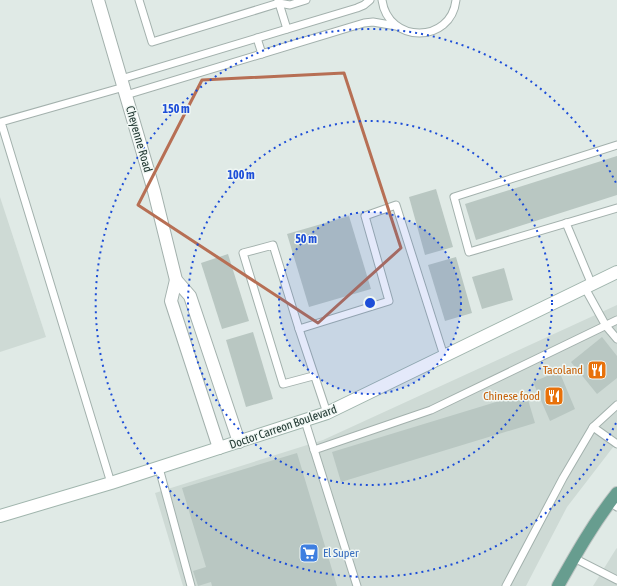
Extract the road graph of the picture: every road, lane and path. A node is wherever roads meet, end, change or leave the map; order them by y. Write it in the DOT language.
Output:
graph roads {
  1 [pos="98,0"];
  2 [pos="139,0"];
  3 [pos="306,0"];
  4 [pos="370,0"];
  5 [pos="382,0"];
  6 [pos="456,0"];
  7 [pos="278,2"];
  8 [pos="396,26"];
  9 [pos="287,28"];
  10 [pos="256,38"];
  11 [pos="262,54"];
  12 [pos="124,87"];
  13 [pos="617,145"];
  14 [pos="617,208"];
  15 [pos="566,223"];
  16 [pos="617,272"];
  17 [pos="176,280"];
  18 [pos="588,286"];
  19 [pos="617,320"];
  20 [pos="606,326"];
  21 [pos="299,329"];
  22 [pos="617,339"];
  23 [pos="444,356"];
  24 [pos="314,376"];
  25 [pos="617,405"];
  26 [pos="327,413"];
  27 [pos="305,421"];
  28 [pos="593,427"];
  29 [pos="239,442"];
  30 [pos="617,444"];
  31 [pos="219,448"];
  32 [pos="314,450"];
  33 [pos="159,468"];
  34 [pos="111,483"];
  35 [pos="615,501"];
  36 [pos="0,516"];
  37 [pos="574,558"];
  38 [pos="617,580"];
  39 [pos="191,586"];
  40 [pos="357,586"];
  41 [pos="506,586"];
  42 [pos="558,586"];
  1 -- 12 [label="main road, Cheyenne Road"];
  2 -- 7 [label="lane"];
  3 -- 7 [label="lane"];
  4 -- 9 [label="lane"];
  5 -- 8 [label="lane"];
  6 -- 8 [label="lane"];
  7 -- 9 [label="lane"];
  8 -- 11 [label="lane"];
  9 -- 10 [label="lane"];
  10 -- 11 [label="lane"];
  10 -- 12 [label="lane"];
  11 -- 12 [label="lane"];
  12 -- 17 [label="main road, Cheyenne Road"];
  12 -- 34 [label="lane"];
  13 -- 15 [label="lane"];
  14 -- 15 [label="lane"];
  15 -- 18 [label="lane"];
  16 -- 18 [label="main road, Doctor Carreon Boulevard"];
  17 -- 29 [label="main road, Cheyenne Road"];
  17 -- 31 [label="main road, Cheyenne Road"];
  18 -- 20 [label="lane"];
  18 -- 23 [label="main road, Doctor Carreon Boulevard"];
  19 -- 20 [label="lane"];
  20 -- 22 [label="lane"];
  20 -- 32 [label="lane"];
  21 -- 23 [label="lane"];
  21 -- 24 [label="lane"];
  21 -- 24 [label="lane"];
  23 -- 26 [label="main road, Doctor Carreon Boulevard"];
  24 -- 26 [label="lane"];
  25 -- 28 [label="lane"];
  26 -- 27 [label="main road, Doctor Carreon Boulevard"];
  27 -- 29 [label="main road, Doctor Carreon Boulevard"];
  27 -- 32 [label="lane"];
  28 -- 30 [label="lane"];
  28 -- 41 [label="lane"];
  29 -- 31 [label="main road, Doctor Carreon Boulevard"];
  31 -- 33 [label="main road, Doctor Carreon Boulevard"];
  32 -- 40 [label="lane"];
  33 -- 34 [label="main road, Doctor Carreon Boulevard"];
  33 -- 39 [label="lane"];
  34 -- 36 [label="main road, Doctor Carreon Boulevard"];
  35 -- 37 [label="main road"];
  37 -- 38 [label="lane"];
  37 -- 42 [label="main road"];
}
